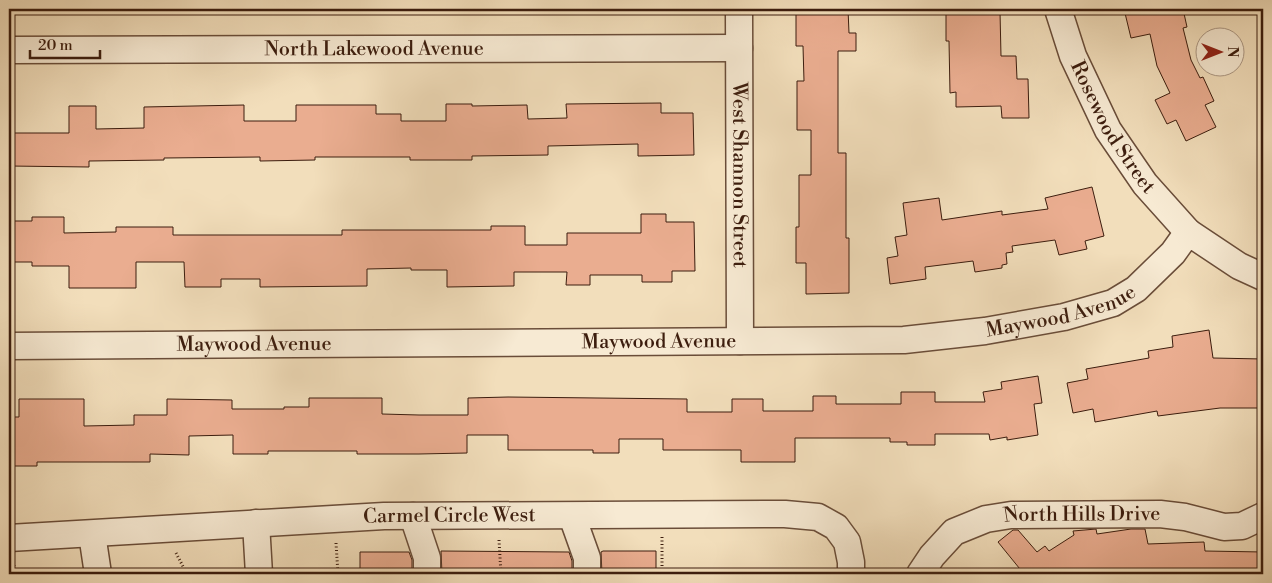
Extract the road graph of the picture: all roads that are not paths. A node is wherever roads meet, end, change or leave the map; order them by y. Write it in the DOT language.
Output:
graph roads {
  1 [pos="739,9"];
  2 [pos="1058,9"];
  3 [pos="739,48"];
  4 [pos="9,50"];
  5 [pos="1188,232"];
  6 [pos="1263,277"];
  7 [pos="740,341"];
  8 [pos="9,346"];
  9 [pos="413,516"];
  10 [pos="572,516"];
  11 [pos="1263,516"];
  12 [pos="256,523"];
  13 [pos="92,534"];
  14 [pos="9,538"];
  15 [pos="98,574"];
  16 [pos="260,574"];
  17 [pos="427,574"];
  18 [pos="587,574"];
  19 [pos="851,574"];
  20 [pos="920,574"];
  1 -- 3 [label="street, West Shannon Street"];
  2 -- 5 [label="street, Rosewood Street"];
  3 -- 4 [label="street, North Lakewood Avenue"];
  3 -- 7 [label="street, West Shannon Street"];
  5 -- 6 [label="street"];
  5 -- 7 [label="street, Maywood Avenue"];
  7 -- 8 [label="street, Maywood Avenue"];
  9 -- 10 [label="street, Carmel Circle West"];
  9 -- 12 [label="street, Carmel Circle West"];
  9 -- 17 [label="street"];
  10 -- 18 [label="street"];
  10 -- 19 [label="street, Carmel Circle West"];
  11 -- 20 [label="street, North Hills Drive"];
  12 -- 13 [label="street, Carmel Circle West"];
  12 -- 16 [label="street"];
  13 -- 14 [label="street, Carmel Circle West"];
  13 -- 15 [label="street"];
}
